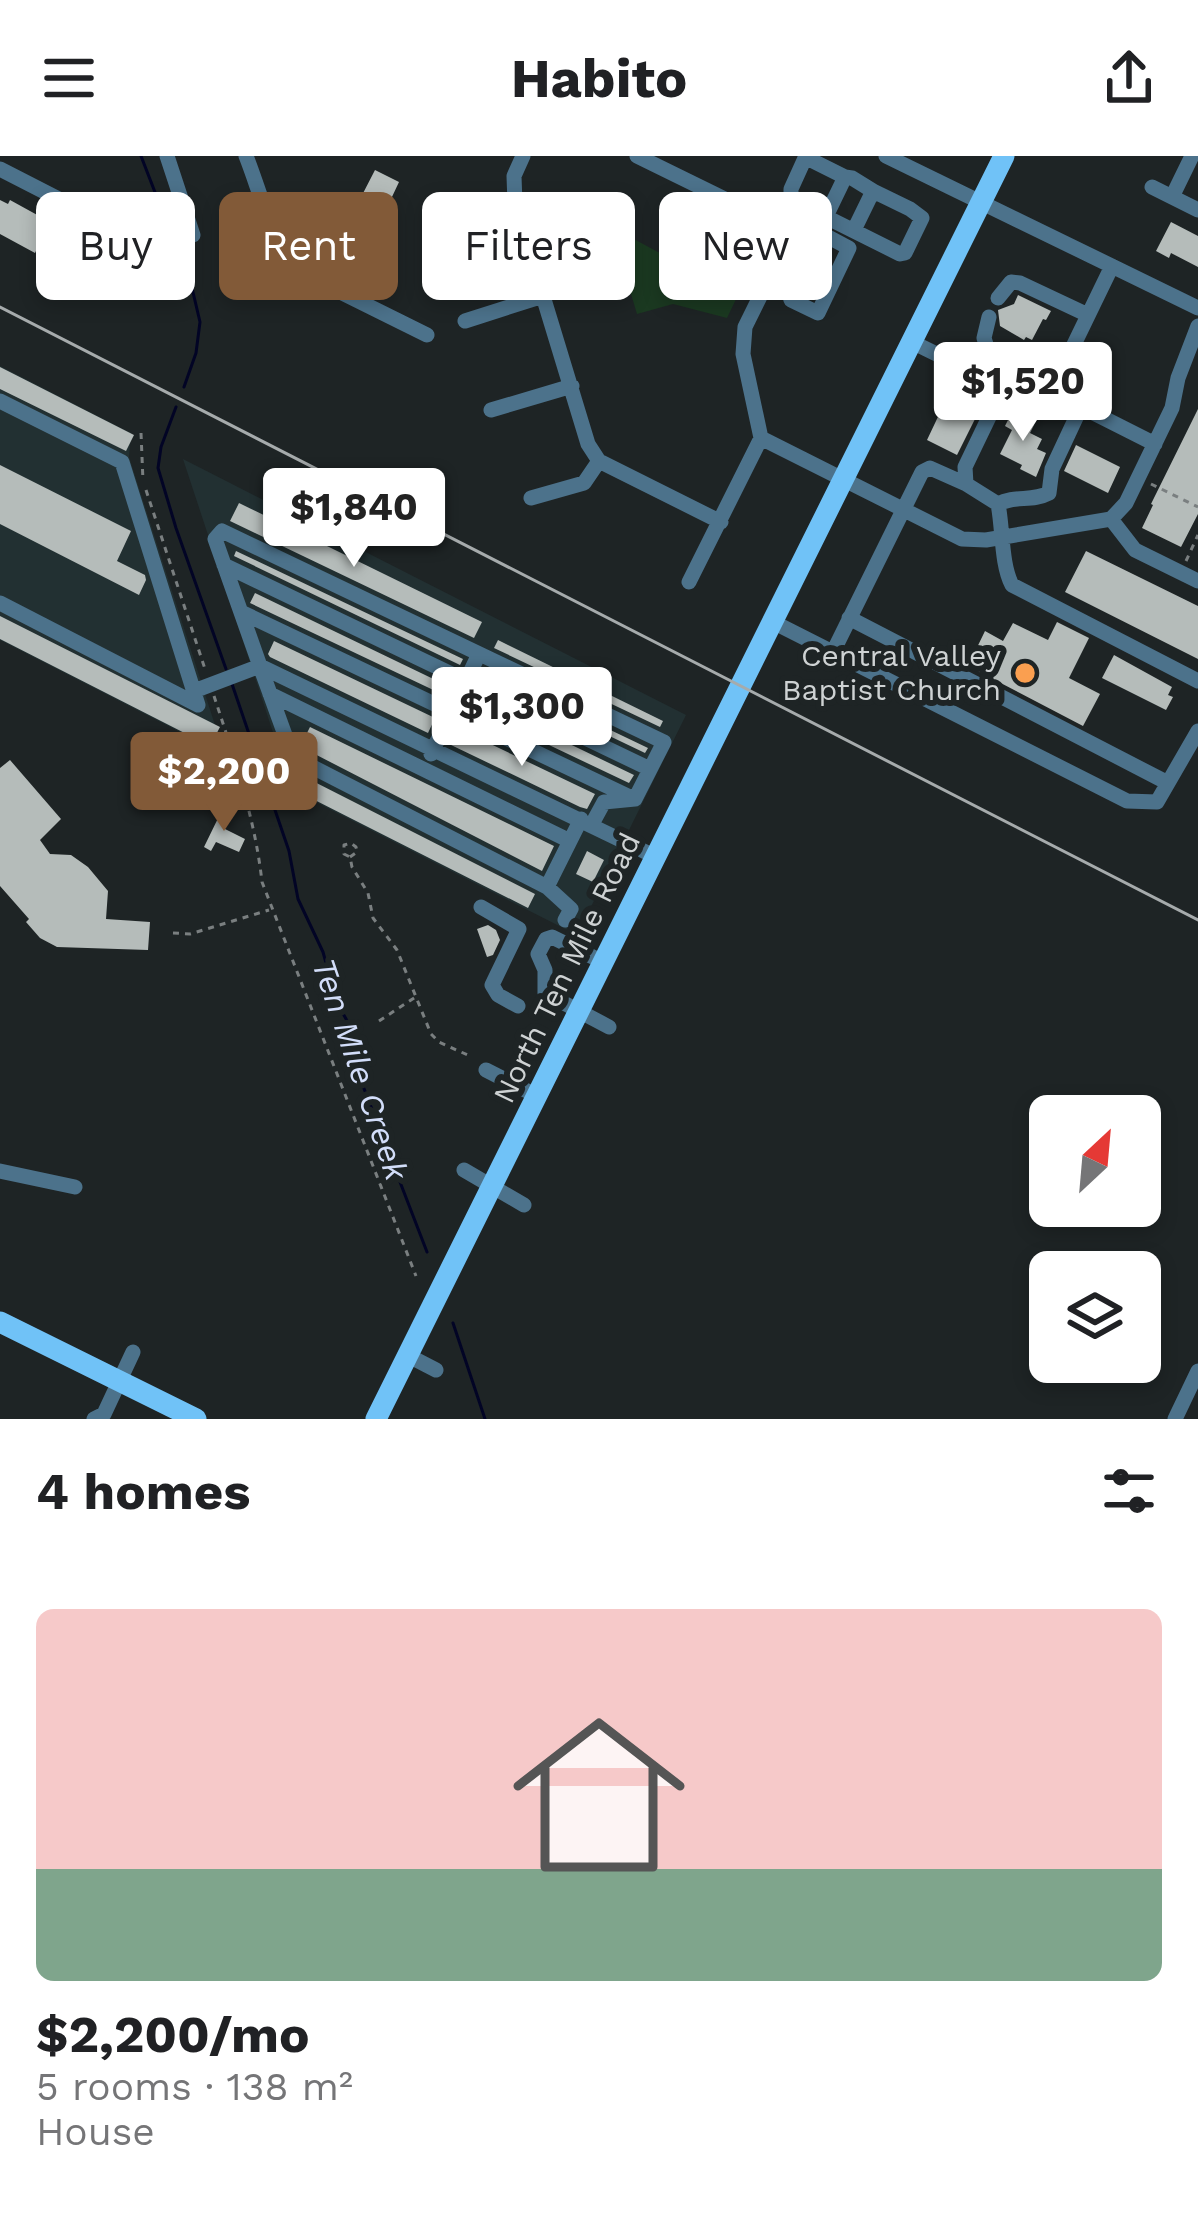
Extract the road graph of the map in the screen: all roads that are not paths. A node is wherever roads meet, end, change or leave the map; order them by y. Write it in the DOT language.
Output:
graph roads {
  1 [pos="167,156"];
  2 [pos="246,156"];
  3 [pos="523,156"];
  4 [pos="637,156"];
  5 [pos="886,156"];
  6 [pos="1004,156"];
  7 [pos="1192,156"];
  8 [pos="805,157"];
  9 [pos="0,169"];
  10 [pos="845,177"];
  11 [pos="1152,188"];
  12 [pos="874,191"];
  13 [pos="45,192"];
  14 [pos="179,192"];
  15 [pos="515,192"];
  16 [pos="710,192"];
  17 [pos="791,192"];
  18 [pos="1172,197"];
  19 [pos="981,203"];
  20 [pos="832,204"];
  21 [pos="1198,210"];
  22 [pos="832,226"];
  23 [pos="854,230"];
  24 [pos="832,233"];
  25 [pos="1112,266"];
  26 [pos="832,284"];
  27 [pos="998,298"];
  28 [pos="531,300"];
  29 [pos="544,300"];
  30 [pos="758,300"];
  31 [pos="791,300"];
  32 [pos="824,300"];
  33 [pos="1198,308"];
  34 [pos="1088,315"];
  35 [pos="989,317"];
  36 [pos="465,321"];
  37 [pos="1198,326"];
  38 [pos="427,335"];
  39 [pos="912,342"];
  40 [pos="988,354"];
  41 [pos="962,368"];
  42 [pos="572,386"];
  43 [pos="1003,388"];
  44 [pos="1053,388"];
  45 [pos="0,401"];
  46 [pos="1081,407"];
  47 [pos="491,410"];
  48 [pos="761,438"];
  49 [pos="1155,444"];
  50 [pos="599,461"];
  51 [pos="843,480"];
  52 [pos="966,484"];
  53 [pos="531,498"];
  54 [pos="998,505"];
  55 [pos="902,509"];
  56 [pos="1111,518"];
  57 [pos="721,523"];
  58 [pos="1004,537"];
  59 [pos="224,565"];
  60 [pos="1198,581"];
  61 [pos="689,583"];
  62 [pos="0,603"];
  63 [pos="241,613"];
  64 [pos="849,618"];
  65 [pos="773,622"];
  66 [pos="833,652"];
  67 [pos="479,654"];
  68 [pos="260,666"];
  69 [pos="466,681"];
  70 [pos="1198,681"];
  71 [pos="202,688"];
  72 [pos="270,694"];
  73 [pos="451,712"];
  74 [pos="1198,731"];
  75 [pos="434,748"];
  76 [pos="424,769"];
  77 [pos="650,769"];
  78 [pos="1168,783"];
  79 [pos="635,800"];
  80 [pos="587,821"];
  81 [pos="570,841"];
  82 [pos="656,857"];
  83 [pos="547,887"];
  84 [pos="481,908"];
  85 [pos="565,920"];
  86 [pos="603,962"];
  87 [pos="518,1006"];
  88 [pos="580,1010"];
  89 [pos="609,1027"];
  90 [pos="486,1070"];
  91 [pos="537,1096"];
  92 [pos="464,1170"];
  93 [pos="0,1171"];
  94 [pos="492,1186"];
  95 [pos="75,1187"];
  96 [pos="524,1204"];
  97 [pos="0,1322"];
  98 [pos="134,1352"];
  99 [pos="407,1355"];
  100 [pos="436,1370"];
  101 [pos="1198,1371"];
  102 [pos="120,1381"];
  103 [pos="101,1417"];
  104 [pos="196,1419"];
  105 [pos="376,1419"];
  106 [pos="1175,1419"];
  1 -- 14 [label="street"];
  2 -- 38 [label="street"];
  3 -- 15 [label="street"];
  4 -- 16 [label="street"];
  5 -- 19 [label="street"];
  6 -- 19 [label="main road, North Ten Mile Road"];
  7 -- 18 [label="street"];
  8 -- 10 [label="street"];
  8 -- 17 [label="street"];
  9 -- 13 [label="street"];
  10 -- 12 [label="street"];
  10 -- 20 [label="street"];
  11 -- 18 [label="street"];
  12 -- 23 [label="street"];
  12 -- 23 [label="street"];
  18 -- 21 [label="street"];
  19 -- 25 [label="street"];
  19 -- 39 [label="main road, North Ten Mile Road"];
  22 -- 23 [label="street"];
  24 -- 26 [label="street"];
  25 -- 33 [label="street"];
  25 -- 34 [label="street"];
  27 -- 34 [label="street"];
  28 -- 36 [label="street"];
  29 -- 42 [label="street"];
  30 -- 48 [label="street"];
  31 -- 32 [label="street"];
  34 -- 44 [label="street"];
  35 -- 40 [label="street"];
  37 -- 49 [label="street"];
  39 -- 41 [label="street"];
  39 -- 51 [label="main road, North Ten Mile Road"];
  40 -- 41 [label="street"];
  40 -- 44 [label="street"];
  41 -- 43 [label="street"];
  42 -- 47 [label="street"];
  42 -- 50 [label="street"];
  43 -- 44 [label="street"];
  43 -- 52 [label="street"];
  44 -- 46 [label="street"];
  45 -- 71 [label="street"];
  46 -- 49 [label="street"];
  46 -- 54 [label="street"];
  48 -- 51 [label="street"];
  48 -- 57 [label="street"];
  49 -- 56 [label="street"];
  50 -- 53 [label="street"];
  50 -- 57 [label="street"];
  51 -- 55 [label="street"];
  51 -- 65 [label="main road, North Ten Mile Road"];
  52 -- 54 [label="street"];
  52 -- 55 [label="street"];
  54 -- 58 [label="street"];
  55 -- 58 [label="street"];
  55 -- 64 [label="street"];
  56 -- 58 [label="street"];
  56 -- 60 [label="street"];
  57 -- 61 [label="street"];
  58 -- 70 [label="street"];
  59 -- 63 [label="street"];
  59 -- 67 [label="street"];
  59 -- 69 [label="street"];
  62 -- 71 [label="street"];
  63 -- 68 [label="street"];
  63 -- 73 [label="street"];
  64 -- 66 [label="street"];
  64 -- 78 [label="street"];
  65 -- 66 [label="street"];
  65 -- 82 [label="main road, North Ten Mile Road"];
  66 -- 78 [label="street"];
  67 -- 69 [label="street"];
  67 -- 77 [label="street"];
  68 -- 71 [label="street"];
  68 -- 72 [label="street"];
  68 -- 75 [label="street"];
  69 -- 73 [label="street"];
  69 -- 77 [label="street"];
  72 -- 76 [label="street"];
  72 -- 83 [label="street"];
  73 -- 75 [label="street"];
  73 -- 79 [label="street"];
  74 -- 78 [label="street"];
  75 -- 76 [label="street"];
  75 -- 80 [label="street"];
  76 -- 81 [label="street"];
  77 -- 79 [label="street"];
  79 -- 80 [label="street"];
  80 -- 81 [label="street"];
  80 -- 82 [label="street"];
  81 -- 83 [label="street"];
  82 -- 86 [label="main road, North Ten Mile Road"];
  83 -- 85 [label="street"];
  84 -- 87 [label="street"];
  86 -- 88 [label="main road, North Ten Mile Road"];
  86 -- 88 [label="street"];
  88 -- 89 [label="street"];
  88 -- 91 [label="main road, North Ten Mile Road"];
  90 -- 91 [label="street"];
  91 -- 94 [label="main road, North Ten Mile Road"];
  92 -- 94 [label="street"];
  93 -- 95 [label="street"];
  94 -- 96 [label="street"];
  94 -- 99 [label="main road, North Ten Mile Road"];
  97 -- 102 [label="main road"];
  98 -- 102 [label="street"];
  99 -- 100 [label="street"];
  99 -- 105 [label="main road, North Ten Mile Road"];
  101 -- 106 [label="street"];
  102 -- 103 [label="street"];
  102 -- 104 [label="main road"];
}
